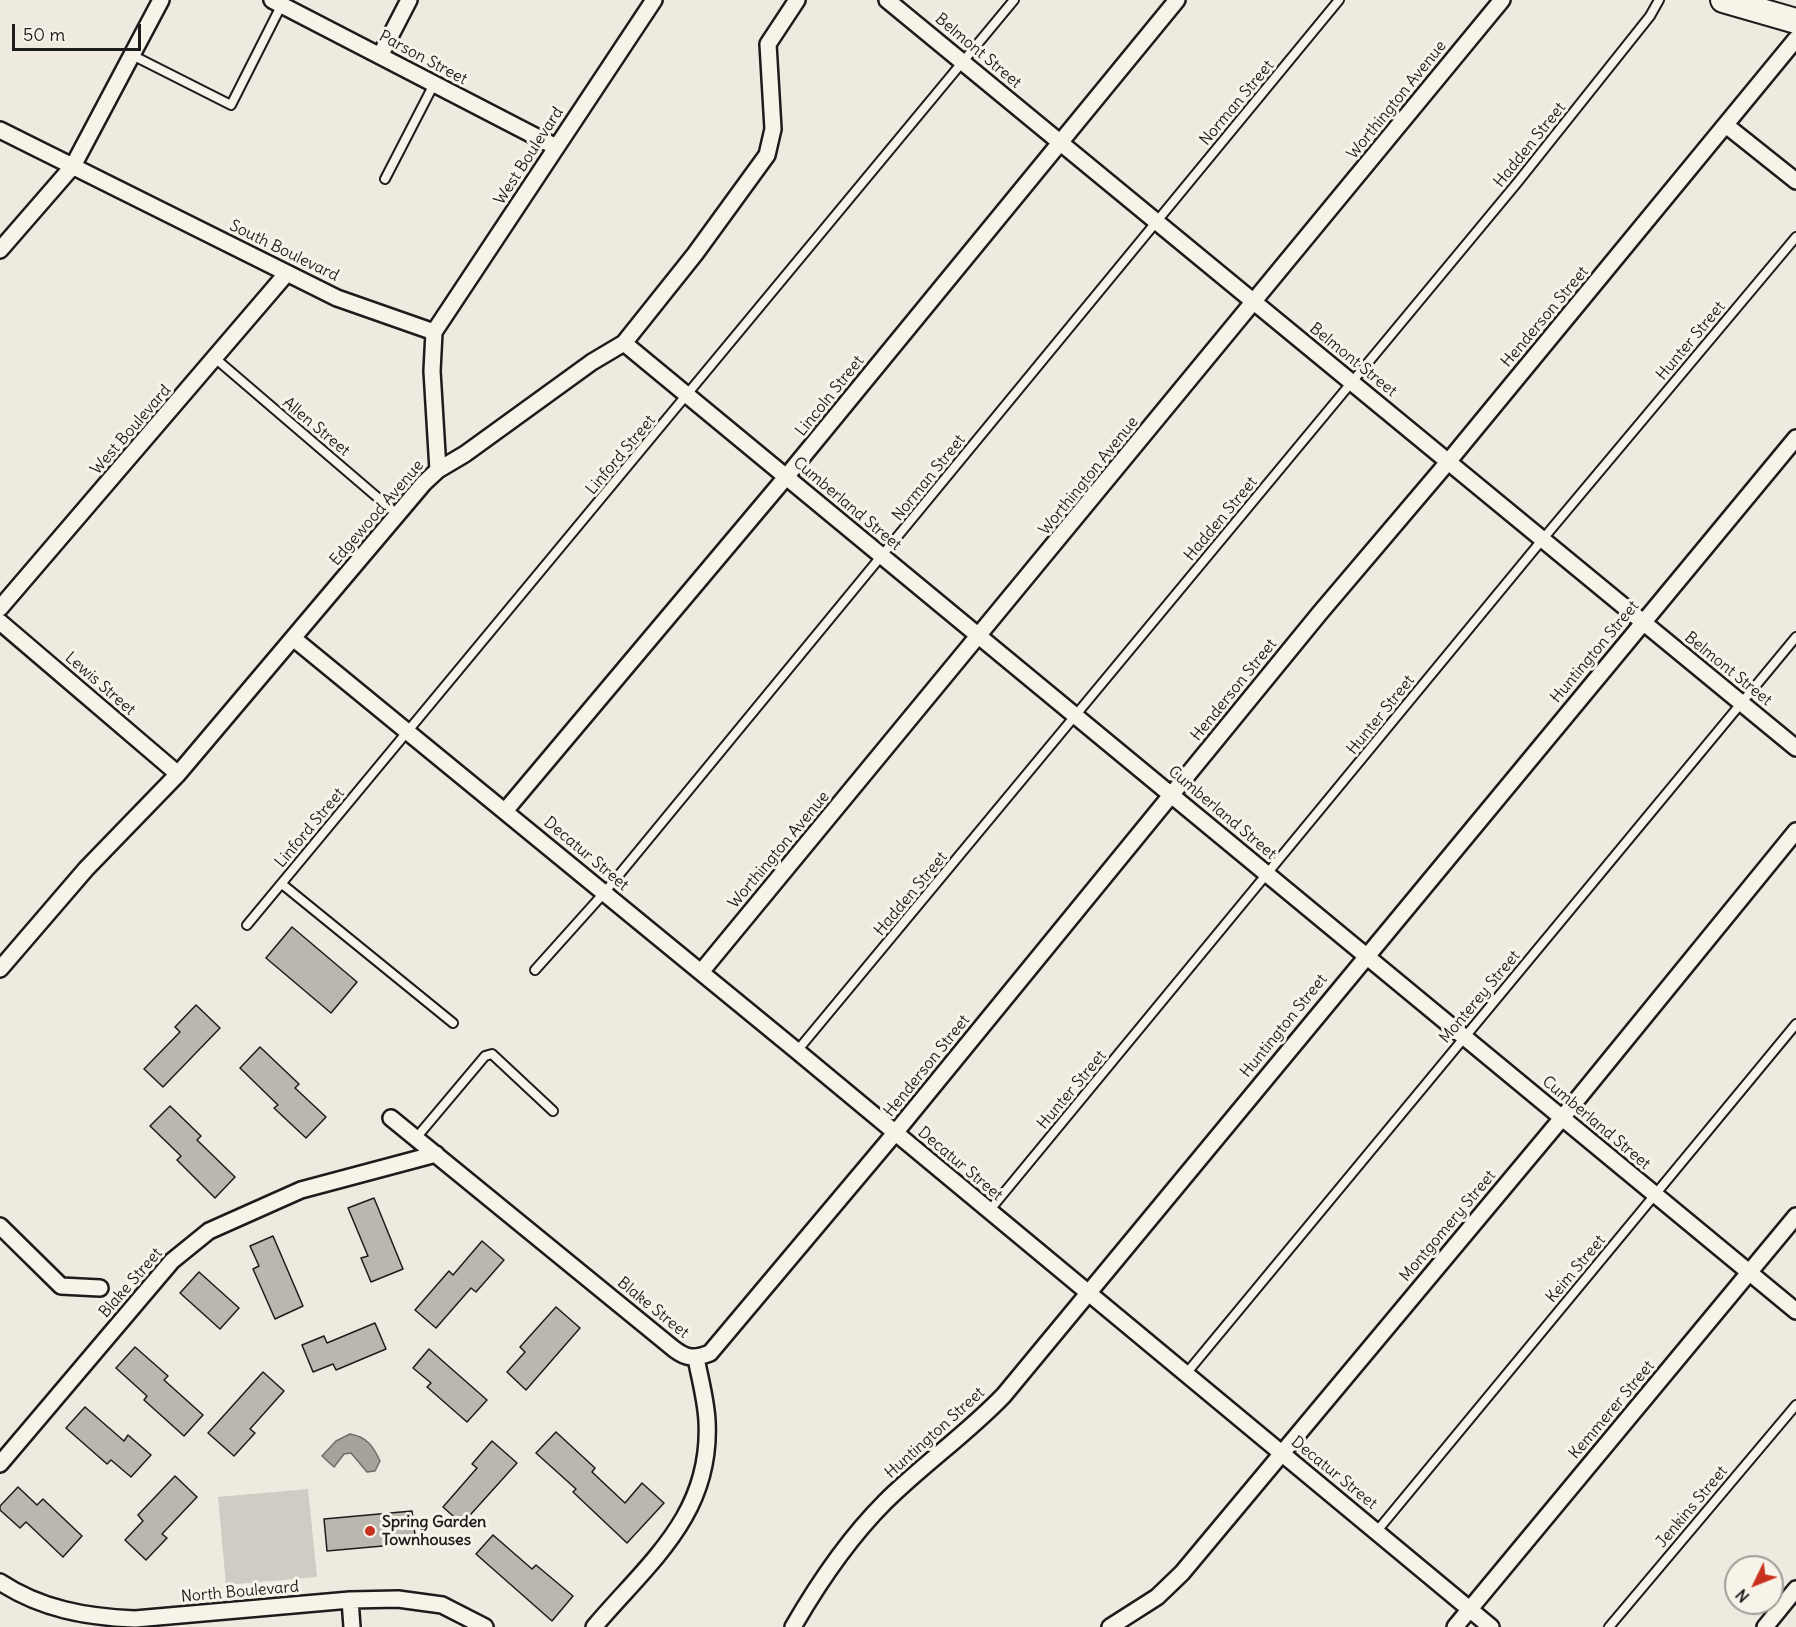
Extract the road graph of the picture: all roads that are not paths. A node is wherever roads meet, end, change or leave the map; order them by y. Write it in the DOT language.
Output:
graph roads {
  1 [pos="160,0"];
  2 [pos="409,0"];
  3 [pos="654,0"];
  4 [pos="797,0"];
  5 [pos="887,0"];
  6 [pos="1014,0"];
  7 [pos="1178,0"];
  8 [pos="1339,0"];
  9 [pos="1502,0"];
  10 [pos="1659,0"];
  11 [pos="1723,0"];
  12 [pos="280,2"];
  13 [pos="1796,21"];
  14 [pos="1796,39"];
  15 [pos="132,55"];
  16 [pos="380,56"];
  17 [pos="962,62"];
  18 [pos="434,84"];
  19 [pos="1727,126"];
  20 [pos="0,130"];
  21 [pos="1060,142"];
  22 [pos="556,147"];
  23 [pos="73,166"];
  24 [pos="385,179"];
  25 [pos="1796,181"];
  26 [pos="1156,222"];
  27 [pos="1796,237"];
  28 [pos="0,250"];
  29 [pos="287,273"];
  30 [pos="1254,302"];
  31 [pos="435,332"];
  32 [pos="624,343"];
  33 [pos="216,359"];
  34 [pos="1351,382"];
  35 [pos="688,396"];
  36 [pos="1796,438"];
  37 [pos="1448,462"];
  38 [pos="438,470"];
  39 [pos="786,477"];
  40 [pos="398,515"];
  41 [pos="1542,540"];
  42 [pos="883,557"];
  43 [pos="0,608"];
  44 [pos="0,622"];
  45 [pos="1643,622"];
  46 [pos="980,637"];
  47 [pos="1796,637"];
  48 [pos="293,638"];
  49 [pos="1741,703"];
  50 [pos="1076,716"];
  51 [pos="409,731"];
  52 [pos="1796,748"];
  53 [pos="177,774"];
  54 [pos="1172,796"];
  55 [pos="505,811"];
  56 [pos="1796,831"];
  57 [pos="1268,875"];
  58 [pos="282,884"];
  59 [pos="604,893"];
  60 [pos="247,925"];
  61 [pos="1365,955"];
  62 [pos="0,969"];
  63 [pos="535,970"];
  64 [pos="701,972"];
  65 [pos="453,1023"];
  66 [pos="1796,1024"];
  67 [pos="1464,1037"];
  68 [pos="797,1051"];
  69 [pos="554,1111"];
  70 [pos="391,1118"];
  71 [pos="1562,1118"];
  72 [pos="895,1133"];
  73 [pos="416,1138"];
  74 [pos="435,1154"];
  75 [pos="1655,1195"];
  76 [pos="988,1212"];
  77 [pos="1796,1216"];
  78 [pos="0,1226"];
  79 [pos="1749,1273"];
  80 [pos="100,1288"];
  81 [pos="1088,1294"];
  82 [pos="1796,1311"];
  83 [pos="696,1358"];
  84 [pos="1185,1375"];
  85 [pos="1796,1405"];
  86 [pos="1281,1454"];
  87 [pos="0,1464"];
  88 [pos="1377,1531"];
  89 [pos="0,1582"];
  90 [pos="1796,1589"];
  91 [pos="350,1600"];
  92 [pos="1470,1609"];
  93 [pos="352,1627"];
  94 [pos="485,1627"];
  95 [pos="594,1627"];
  96 [pos="793,1627"];
  97 [pos="1110,1627"];
  98 [pos="1455,1627"];
  99 [pos="1491,1627"];
  100 [pos="1609,1627"];
  101 [pos="1765,1627"];
  1 -- 15 [label="street"];
  2 -- 16 [label="street"];
  3 -- 22 [label="street, West Boulevard"];
  4 -- 32 [label="street, Edgewood Avenue"];
  5 -- 17 [label="street, Belmont Street"];
  6 -- 17 [label="lane, Linford Street"];
  7 -- 21 [label="street, Lincoln Street"];
  8 -- 26 [label="lane, Norman Street"];
  9 -- 30 [label="street, Worthington Avenue"];
  10 -- 34 [label="lane, Hadden Street"];
  11 -- 13 [label="main road"];
  12 -- 15 [label="lane"];
  12 -- 16 [label="street, Parson Street"];
  14 -- 19 [label="street, Henderson Street"];
  15 -- 23 [label="street"];
  16 -- 18 [label="street, Parson Street"];
  17 -- 21 [label="street, Belmont Street"];
  17 -- 35 [label="lane, Linford Street"];
  18 -- 22 [label="street, Parson Street"];
  18 -- 24 [label="lane"];
  19 -- 25 [label="street"];
  19 -- 37 [label="street, Henderson Street"];
  20 -- 23 [label="street, South Boulevard"];
  21 -- 26 [label="street, Belmont Street"];
  21 -- 39 [label="street, Lincoln Street"];
  22 -- 31 [label="street, West Boulevard"];
  23 -- 28 [label="street"];
  23 -- 29 [label="street, South Boulevard"];
  26 -- 30 [label="street, Belmont Street"];
  26 -- 42 [label="lane, Norman Street"];
  27 -- 41 [label="lane, Hunter Street"];
  29 -- 31 [label="street, South Boulevard"];
  29 -- 33 [label="street, West Boulevard"];
  30 -- 34 [label="street, Belmont Street"];
  30 -- 46 [label="street, Worthington Avenue"];
  31 -- 38 [label="street"];
  32 -- 35 [label="street, Cumberland Street"];
  32 -- 38 [label="street, Edgewood Avenue"];
  33 -- 40 [label="lane, Allen Street"];
  33 -- 43 [label="street, West Boulevard"];
  34 -- 37 [label="street, Belmont Street"];
  34 -- 50 [label="lane, Hadden Street"];
  35 -- 39 [label="street, Cumberland Street"];
  35 -- 51 [label="lane, Linford Street"];
  36 -- 45 [label="street, Huntington Street"];
  37 -- 41 [label="street, Belmont Street"];
  37 -- 54 [label="street, Henderson Street"];
  38 -- 40 [label="street, Edgewood Avenue"];
  39 -- 42 [label="street, Cumberland Street"];
  39 -- 55 [label="street, Lincoln Street"];
  40 -- 48 [label="street, Edgewood Avenue"];
  41 -- 45 [label="street, Belmont Street"];
  41 -- 57 [label="lane, Hunter Street"];
  42 -- 46 [label="street, Cumberland Street"];
  42 -- 59 [label="lane, Norman Street"];
  44 -- 53 [label="street, Lewis Street"];
  45 -- 49 [label="street, Belmont Street"];
  45 -- 61 [label="street, Huntington Street"];
  46 -- 50 [label="street, Cumberland Street"];
  46 -- 64 [label="street, Worthington Avenue"];
  47 -- 49 [label="lane, Monterey Street"];
  48 -- 51 [label="street, Decatur Street"];
  48 -- 53 [label="street, Edgewood Avenue"];
  49 -- 52 [label="street, Belmont Street"];
  49 -- 67 [label="lane, Monterey Street"];
  50 -- 54 [label="street, Cumberland Street"];
  50 -- 68 [label="lane, Hadden Street"];
  51 -- 55 [label="street, Decatur Street"];
  51 -- 58 [label="lane, Linford Street"];
  53 -- 62 [label="street, Edgewood Avenue"];
  54 -- 57 [label="street, Cumberland Street"];
  54 -- 72 [label="street, Henderson Street"];
  55 -- 59 [label="street, Decatur Street"];
  56 -- 71 [label="street, Montgomery Street"];
  57 -- 61 [label="street, Cumberland Street"];
  57 -- 76 [label="lane, Hunter Street"];
  58 -- 60 [label="lane, Linford Street"];
  58 -- 65 [label="lane"];
  59 -- 63 [label="lane, Norman Street"];
  59 -- 64 [label="street, Decatur Street"];
  61 -- 67 [label="street, Cumberland Street"];
  61 -- 81 [label="street, Huntington Street"];
  64 -- 68 [label="street, Decatur Street"];
  66 -- 75 [label="lane, Keim Street"];
  67 -- 71 [label="street, Cumberland Street"];
  67 -- 84 [label="lane, Monterey Street"];
  68 -- 72 [label="street, Decatur Street"];
  69 -- 73 [label="lane"];
  70 -- 73 [label="street, Blake Street"];
  71 -- 75 [label="street, Cumberland Street"];
  71 -- 86 [label="street, Montgomery Street"];
  72 -- 76 [label="street, Decatur Street"];
  72 -- 83 [label="street, Henderson Street"];
  73 -- 74 [label="street, Blake Street"];
  74 -- 83 [label="street, Blake Street"];
  74 -- 87 [label="street, Blake Street"];
  75 -- 79 [label="street, Cumberland Street"];
  75 -- 88 [label="lane, Keim Street"];
  76 -- 81 [label="street, Decatur Street"];
  77 -- 79 [label="street, Kemmerer Street"];
  78 -- 80 [label="street"];
  79 -- 82 [label="street, Cumberland Street"];
  79 -- 92 [label="street, Kemmerer Street"];
  81 -- 84 [label="street, Decatur Street"];
  81 -- 96 [label="street, Huntington Street"];
  83 -- 95 [label="street, Blake Street"];
  84 -- 86 [label="street, Decatur Street"];
  85 -- 100 [label="lane, Jenkins Street"];
  86 -- 88 [label="street, Decatur Street"];
  86 -- 97 [label="street, Montgomery Street"];
  88 -- 92 [label="street, Decatur Street"];
  89 -- 91 [label="street, North Boulevard"];
  90 -- 101 [label="street"];
  91 -- 93 [label="street"];
  91 -- 94 [label="street, North Boulevard"];
  92 -- 98 [label="street, Kemmerer Street"];
  92 -- 99 [label="street, Decatur Street"];
}
